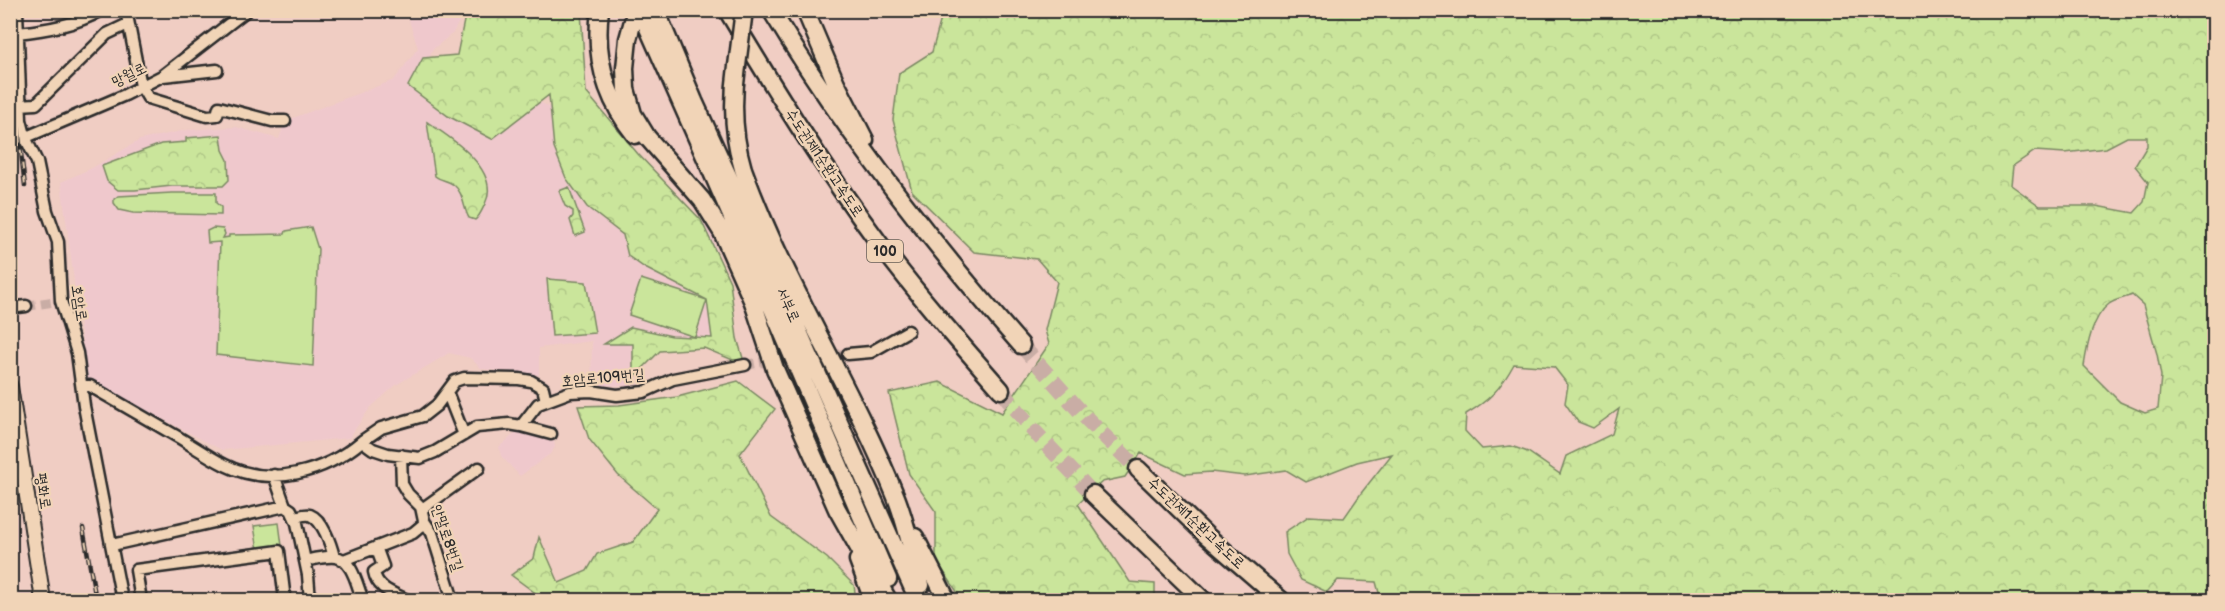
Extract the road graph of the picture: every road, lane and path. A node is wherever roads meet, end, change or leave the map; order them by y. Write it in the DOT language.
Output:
graph roads {
  1 [pos="17,10"];
  2 [pos="126,10"];
  3 [pos="247,10"];
  4 [pos="600,10"];
  5 [pos="638,10"];
  6 [pos="656,10"];
  7 [pos="727,10"];
  8 [pos="744,10"];
  9 [pos="771,10"];
  10 [pos="805,10"];
  11 [pos="100,11"];
  12 [pos="128,24"];
  13 [pos="17,33"];
  14 [pos="217,70"];
  15 [pos="162,76"];
  16 [pos="141,86"];
  17 [pos="19,105"];
  18 [pos="285,121"];
  19 [pos="26,139"];
  20 [pos="10,144"];
  21 [pos="884,178"];
  22 [pos="686,183"];
  23 [pos="26,306"];
  24 [pos="10,308"];
  25 [pos="908,332"];
  26 [pos="1021,345"];
  27 [pos="848,354"];
  28 [pos="745,366"];
  29 [pos="10,386"];
  30 [pos="82,386"];
  31 [pos="1001,390"];
  32 [pos="447,392"];
  33 [pos="546,401"];
  34 [pos="521,426"];
  35 [pos="551,434"];
  36 [pos="464,435"];
  37 [pos="362,441"];
  38 [pos="401,455"];
  39 [pos="16,463"];
  40 [pos="479,468"];
  41 [pos="1138,469"];
  42 [pos="274,475"];
  43 [pos="1093,494"];
  44 [pos="897,499"];
  45 [pos="285,506"];
  46 [pos="422,509"];
  47 [pos="837,509"];
  48 [pos="295,517"];
  49 [pos="425,523"];
  50 [pos="112,545"];
  51 [pos="376,547"];
  52 [pos="339,559"];
  53 [pos="305,561"];
  54 [pos="448,586"];
  55 [pos="43,600"];
  56 [pos="122,600"];
  57 [pos="141,600"];
  58 [pos="285,600"];
  59 [pos="310,600"];
  60 [pos="363,600"];
  61 [pos="407,600"];
  62 [pos="443,600"];
  63 [pos="453,600"];
  64 [pos="873,600"];
  65 [pos="888,600"];
  66 [pos="898,600"];
  67 [pos="918,600"];
  68 [pos="925,600"];
  69 [pos="947,600"];
  70 [pos="1203,600"];
  71 [pos="1281,600"];
  1 -- 13 [label="street, 호암로"];
  2 -- 12 [label="street"];
  3 -- 15 [label="street, 망월로"];
  4 -- 22 [label="highway"];
  5 -- 22 [label="highway"];
  5 -- 66 [label="highway, 서부로"];
  6 -- 67 [label="highway, 서부로"];
  7 -- 31 [label="highway, 수도권제1순환고속도로 / 100"];
  8 -- 44 [label="highway, bridge"];
  9 -- 21 [label="highway, 100"];
  10 -- 21 [label="highway"];
  11 -- 13 [label="street"];
  12 -- 16 [label="street"];
  12 -- 17 [label="street"];
  13 -- 17 [label="street, 호암로"];
  14 -- 15 [label="street"];
  15 -- 16 [label="street, 망월로"];
  16 -- 18 [label="street"];
  16 -- 19 [label="street, 망월로"];
  17 -- 19 [label="street, 호암로"];
  19 -- 20 [label="street, 망월로"];
  19 -- 30 [label="street, 호암로"];
  21 -- 26 [label="highway, 100"];
  22 -- 47 [label="highway"];
  23 -- 24 [label="street"];
  25 -- 27 [label="street"];
  28 -- 33 [label="street, 호암로109번길"];
  29 -- 39 [label="main road, 평화로"];
  30 -- 42 [label="street"];
  30 -- 50 [label="street, 호암로"];
  32 -- 33 [label="street"];
  32 -- 36 [label="street"];
  32 -- 37 [label="street"];
  33 -- 34 [label="street, 호암로109번길"];
  34 -- 35 [label="street"];
  34 -- 36 [label="street"];
  36 -- 38 [label="street"];
  37 -- 38 [label="street"];
  37 -- 42 [label="street"];
  38 -- 46 [label="street, 안말로8번길"];
  39 -- 55 [label="main road, 평화로"];
  40 -- 46 [label="street"];
  41 -- 71 [label="highway, 수도권제1순환고속도로"];
  42 -- 45 [label="street"];
  43 -- 70 [label="highway"];
  44 -- 68 [label="highway"];
  44 -- 69 [label="highway"];
  45 -- 48 [label="street"];
  45 -- 50 [label="street"];
  46 -- 49 [label="street, 안말로8번길"];
  47 -- 64 [label="highway"];
  47 -- 65 [label="highway"];
  48 -- 52 [label="street"];
  48 -- 53 [label="street"];
  49 -- 51 [label="street"];
  49 -- 54 [label="street, 안말로8번길"];
  50 -- 56 [label="street, 호암로"];
  51 -- 52 [label="street"];
  51 -- 61 [label="street"];
  52 -- 53 [label="street"];
  52 -- 60 [label="street"];
  53 -- 59 [label="street"];
  54 -- 62 [label="street, 안말로8번길"];
  54 -- 63 [label="street"];
  57 -- 58 [label="street"];
}
